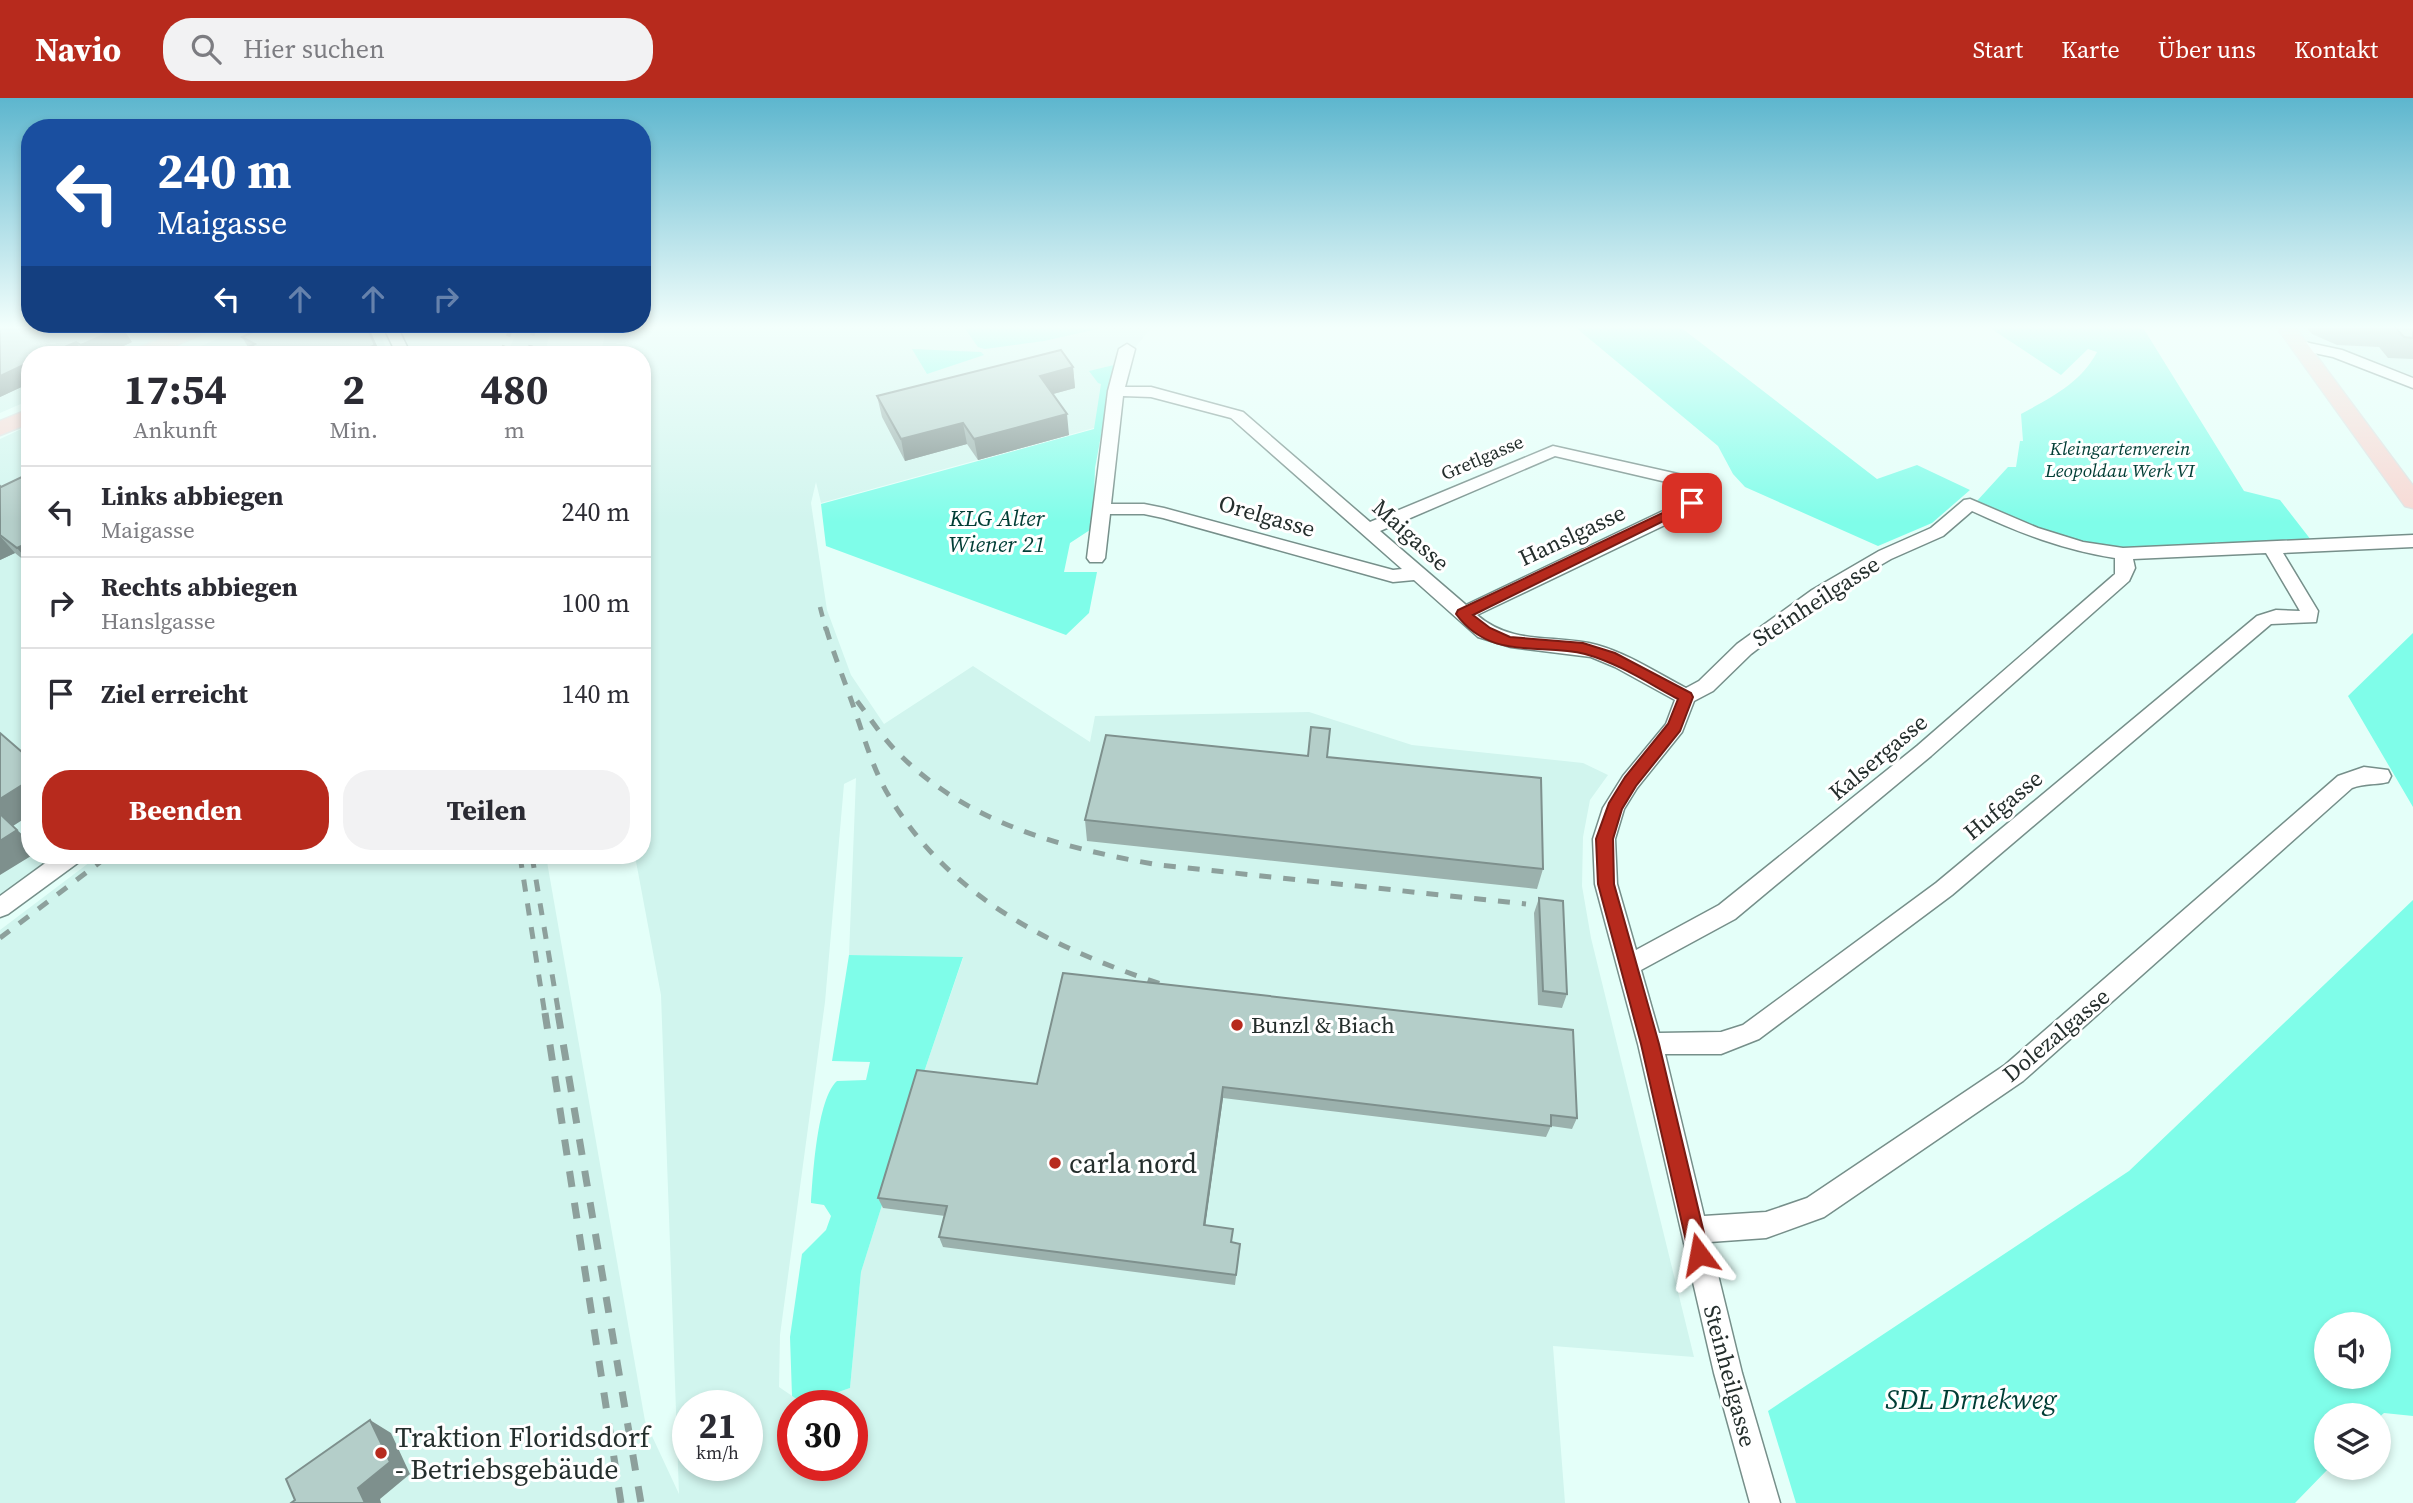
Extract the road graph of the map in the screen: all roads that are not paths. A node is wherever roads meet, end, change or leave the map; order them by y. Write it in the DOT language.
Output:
graph roads {
  1 [pos="1116,391"];
  2 [pos="1136,392"];
  3 [pos="2333,392"];
  4 [pos="21,409"];
  5 [pos="0,418"];
  6 [pos="21,419"];
  7 [pos="0,429"];
  8 [pos="1694,492"];
  9 [pos="2413,501"];
  10 [pos="1102,509"];
  11 [pos="1368,529"];
  12 [pos="2413,541"];
  13 [pos="2272,549"];
  14 [pos="2123,554"];
  15 [pos="1096,558"];
  16 [pos="1416,573"];
  17 [pos="1463,614"];
  18 [pos="1686,697"];
  19 [pos="2381,776"];
  20 [pos="60,864"];
  21 [pos="0,908"];
  22 [pos="1629,965"];
  23 [pos="1650,1044"];
  24 [pos="1693,1230"];
  25 [pos="1765,1503"];
  1 -- 10 [label="street"];
  2 -- 11 [label="street, Maigasse"];
  3 -- 9 [label="main road"];
  4 -- 5 [label="main road"];
  6 -- 7 [label="main road"];
  8 -- 11 [label="street, Gretlgasse"];
  8 -- 17 [label="street, Hanslgasse"];
  10 -- 15 [label="street"];
  10 -- 16 [label="street, Orelgasse"];
  11 -- 16 [label="street, Maigasse"];
  12 -- 13 [label="street, Steinheilgasse"];
  13 -- 14 [label="street, Steinheilgasse"];
  13 -- 23 [label="street, Hufgasse"];
  14 -- 18 [label="street, Steinheilgasse"];
  14 -- 22 [label="street, Kalsergasse"];
  16 -- 17 [label="street, Maigasse"];
  17 -- 18 [label="street, Maigasse"];
  18 -- 22 [label="street, Steinheilgasse"];
  19 -- 24 [label="street, Dolezalgasse"];
  20 -- 21 [label="street"];
  22 -- 23 [label="street, Steinheilgasse"];
  23 -- 24 [label="street, Steinheilgasse"];
  24 -- 25 [label="street, Steinheilgasse"];
}
